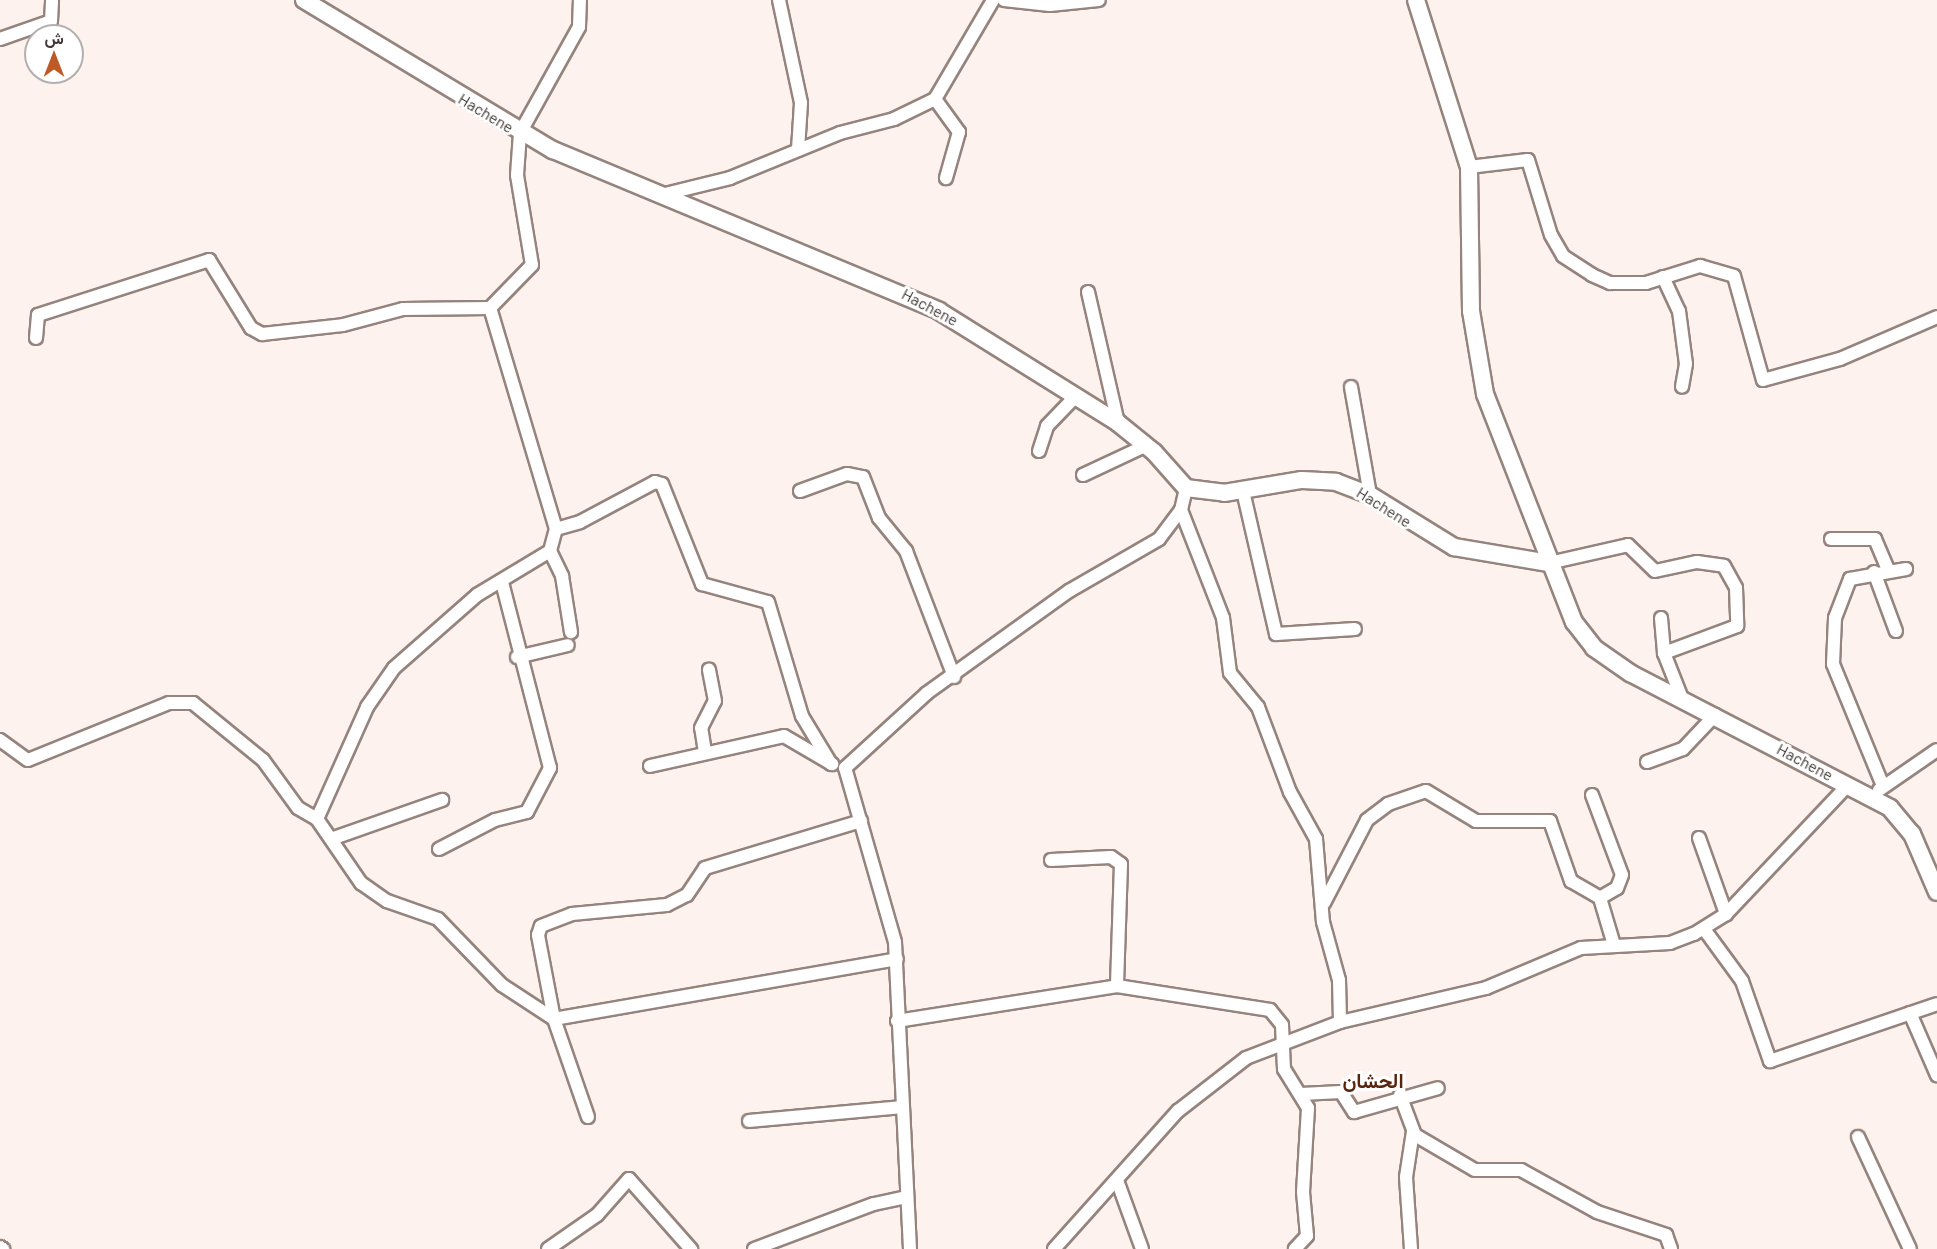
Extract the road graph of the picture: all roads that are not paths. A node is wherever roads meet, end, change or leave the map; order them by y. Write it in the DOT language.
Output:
graph roads {
  1 [pos="52,0"];
  2 [pos="304,0"];
  3 [pos="580,0"];
  4 [pos="779,0"];
  5 [pos="993,0"];
  6 [pos="1004,0"];
  7 [pos="1099,0"];
  8 [pos="1416,0"];
  9 [pos="0,39"];
  10 [pos="935,99"];
  11 [pos="520,134"];
  12 [pos="798,150"];
  13 [pos="1469,166"];
  14 [pos="946,178"];
  15 [pos="656,196"];
  16 [pos="1663,277"];
  17 [pos="1088,292"];
  18 [pos="490,308"];
  19 [pos="1937,317"];
  20 [pos="36,338"];
  21 [pos="1351,387"];
  22 [pos="1682,387"];
  23 [pos="1076,396"];
  24 [pos="1118,423"];
  25 [pos="1146,445"];
  26 [pos="1038,452"];
  27 [pos="1083,475"];
  28 [pos="1186,488"];
  29 [pos="800,491"];
  30 [pos="1243,491"];
  31 [pos="1370,495"];
  32 [pos="1181,510"];
  33 [pos="555,529"];
  34 [pos="1832,539"];
  35 [pos="550,551"];
  36 [pos="1549,563"];
  37 [pos="1888,569"];
  38 [pos="1906,569"];
  39 [pos="1874,572"];
  40 [pos="502,582"];
  41 [pos="1661,618"];
  42 [pos="1355,629"];
  43 [pos="1896,631"];
  44 [pos="1664,653"];
  45 [pos="517,657"];
  46 [pos="709,670"];
  47 [pos="954,677"];
  48 [pos="1683,701"];
  49 [pos="1716,716"];
  50 [pos="0,740"];
  51 [pos="1937,750"];
  52 [pos="705,752"];
  53 [pos="1647,762"];
  54 [pos="831,764"];
  55 [pos="650,766"];
  56 [pos="845,768"];
  57 [pos="1848,785"];
  58 [pos="1878,791"];
  59 [pos="1592,795"];
  60 [pos="442,800"];
  61 [pos="317,819"];
  62 [pos="861,821"];
  63 [pos="1699,838"];
  64 [pos="331,839"];
  65 [pos="439,849"];
  66 [pos="1051,860"];
  67 [pos="1937,892"];
  68 [pos="1600,898"];
  69 [pos="1322,907"];
  70 [pos="1726,914"];
  71 [pos="1704,929"];
  72 [pos="1614,945"];
  73 [pos="897,959"];
  74 [pos="1116,986"];
  75 [pos="1937,1004"];
  76 [pos="1910,1012"];
  77 [pos="554,1019"];
  78 [pos="897,1022"];
  79 [pos="1340,1022"];
  80 [pos="1284,1041"];
  81 [pos="1937,1075"];
  82 [pos="1438,1088"];
  83 [pos="1301,1094"];
  84 [pos="1400,1095"];
  85 [pos="902,1107"];
  86 [pos="588,1117"];
  87 [pos="749,1121"];
  88 [pos="1413,1131"];
  89 [pos="1858,1137"];
  90 [pos="1118,1184"];
  91 [pos="907,1197"];
  92 [pos="548,1249"];
  93 [pos="691,1249"];
  94 [pos="753,1249"];
  95 [pos="910,1249"];
  96 [pos="1054,1249"];
  97 [pos="1142,1249"];
  98 [pos="1295,1249"];
  99 [pos="1411,1249"];
  100 [pos="1671,1249"];
  101 [pos="1910,1249"];
  1 -- 9 [label="street"];
  2 -- 11 [label="street, Hachene"];
  3 -- 11 [label="street"];
  4 -- 12 [label="street"];
  5 -- 10 [label="street"];
  6 -- 7 [label="street"];
  8 -- 13 [label="street, Hachene"];
  10 -- 12 [label="street"];
  10 -- 14 [label="street"];
  11 -- 15 [label="street, Hachene"];
  11 -- 18 [label="street"];
  12 -- 15 [label="street"];
  13 -- 16 [label="street"];
  13 -- 36 [label="street, Hachene"];
  15 -- 23 [label="street, Hachene"];
  16 -- 19 [label="street"];
  16 -- 22 [label="street"];
  17 -- 24 [label="street"];
  18 -- 20 [label="street"];
  18 -- 33 [label="street"];
  21 -- 31 [label="street"];
  23 -- 24 [label="street, Hachene"];
  23 -- 26 [label="street"];
  24 -- 25 [label="street, Hachene"];
  25 -- 27 [label="street"];
  25 -- 28 [label="street, Hachene"];
  28 -- 30 [label="street, Hachene"];
  28 -- 32 [label="street"];
  29 -- 47 [label="street"];
  30 -- 31 [label="street, Hachene"];
  30 -- 42 [label="street"];
  31 -- 36 [label="street, Hachene"];
  32 -- 47 [label="street"];
  32 -- 69 [label="street"];
  33 -- 35 [label="street"];
  33 -- 54 [label="street"];
  34 -- 37 [label="street"];
  35 -- 40 [label="street"];
  35 -- 45 [label="street"];
  36 -- 44 [label="street"];
  36 -- 48 [label="street, Hachene"];
  37 -- 38 [label="street"];
  37 -- 39 [label="street"];
  39 -- 43 [label="street"];
  39 -- 58 [label="street"];
  40 -- 45 [label="street"];
  40 -- 61 [label="street"];
  41 -- 44 [label="street"];
  44 -- 48 [label="street"];
  45 -- 65 [label="street"];
  46 -- 52 [label="street"];
  47 -- 56 [label="street"];
  48 -- 49 [label="street, Hachene"];
  49 -- 53 [label="street"];
  49 -- 57 [label="street, Hachene"];
  50 -- 61 [label="street"];
  51 -- 58 [label="street"];
  52 -- 54 [label="street"];
  52 -- 55 [label="street"];
  54 -- 56 [label="street"];
  56 -- 62 [label="street"];
  57 -- 58 [label="street, Hachene"];
  57 -- 70 [label="street"];
  58 -- 67 [label="street, Hachene"];
  59 -- 68 [label="street"];
  60 -- 64 [label="street"];
  61 -- 64 [label="street"];
  62 -- 73 [label="street"];
  62 -- 77 [label="street"];
  63 -- 70 [label="street"];
  64 -- 77 [label="street"];
  66 -- 74 [label="street"];
  68 -- 69 [label="street"];
  68 -- 72 [label="street"];
  69 -- 79 [label="street"];
  70 -- 71 [label="street"];
  71 -- 72 [label="street"];
  71 -- 76 [label="street"];
  72 -- 79 [label="street"];
  73 -- 77 [label="street"];
  73 -- 78 [label="street"];
  74 -- 78 [label="street"];
  74 -- 80 [label="street"];
  75 -- 76 [label="street"];
  76 -- 81 [label="street"];
  77 -- 86 [label="street"];
  78 -- 85 [label="street"];
  79 -- 80 [label="street"];
  80 -- 83 [label="street"];
  80 -- 90 [label="street"];
  82 -- 84 [label="street"];
  83 -- 84 [label="street"];
  83 -- 98 [label="street"];
  84 -- 88 [label="street"];
  85 -- 87 [label="street"];
  85 -- 91 [label="street"];
  88 -- 99 [label="street"];
  88 -- 100 [label="street"];
  89 -- 101 [label="street"];
  90 -- 96 [label="street"];
  90 -- 97 [label="street"];
  91 -- 94 [label="street"];
  91 -- 95 [label="street"];
  92 -- 93 [label="street"];
}
